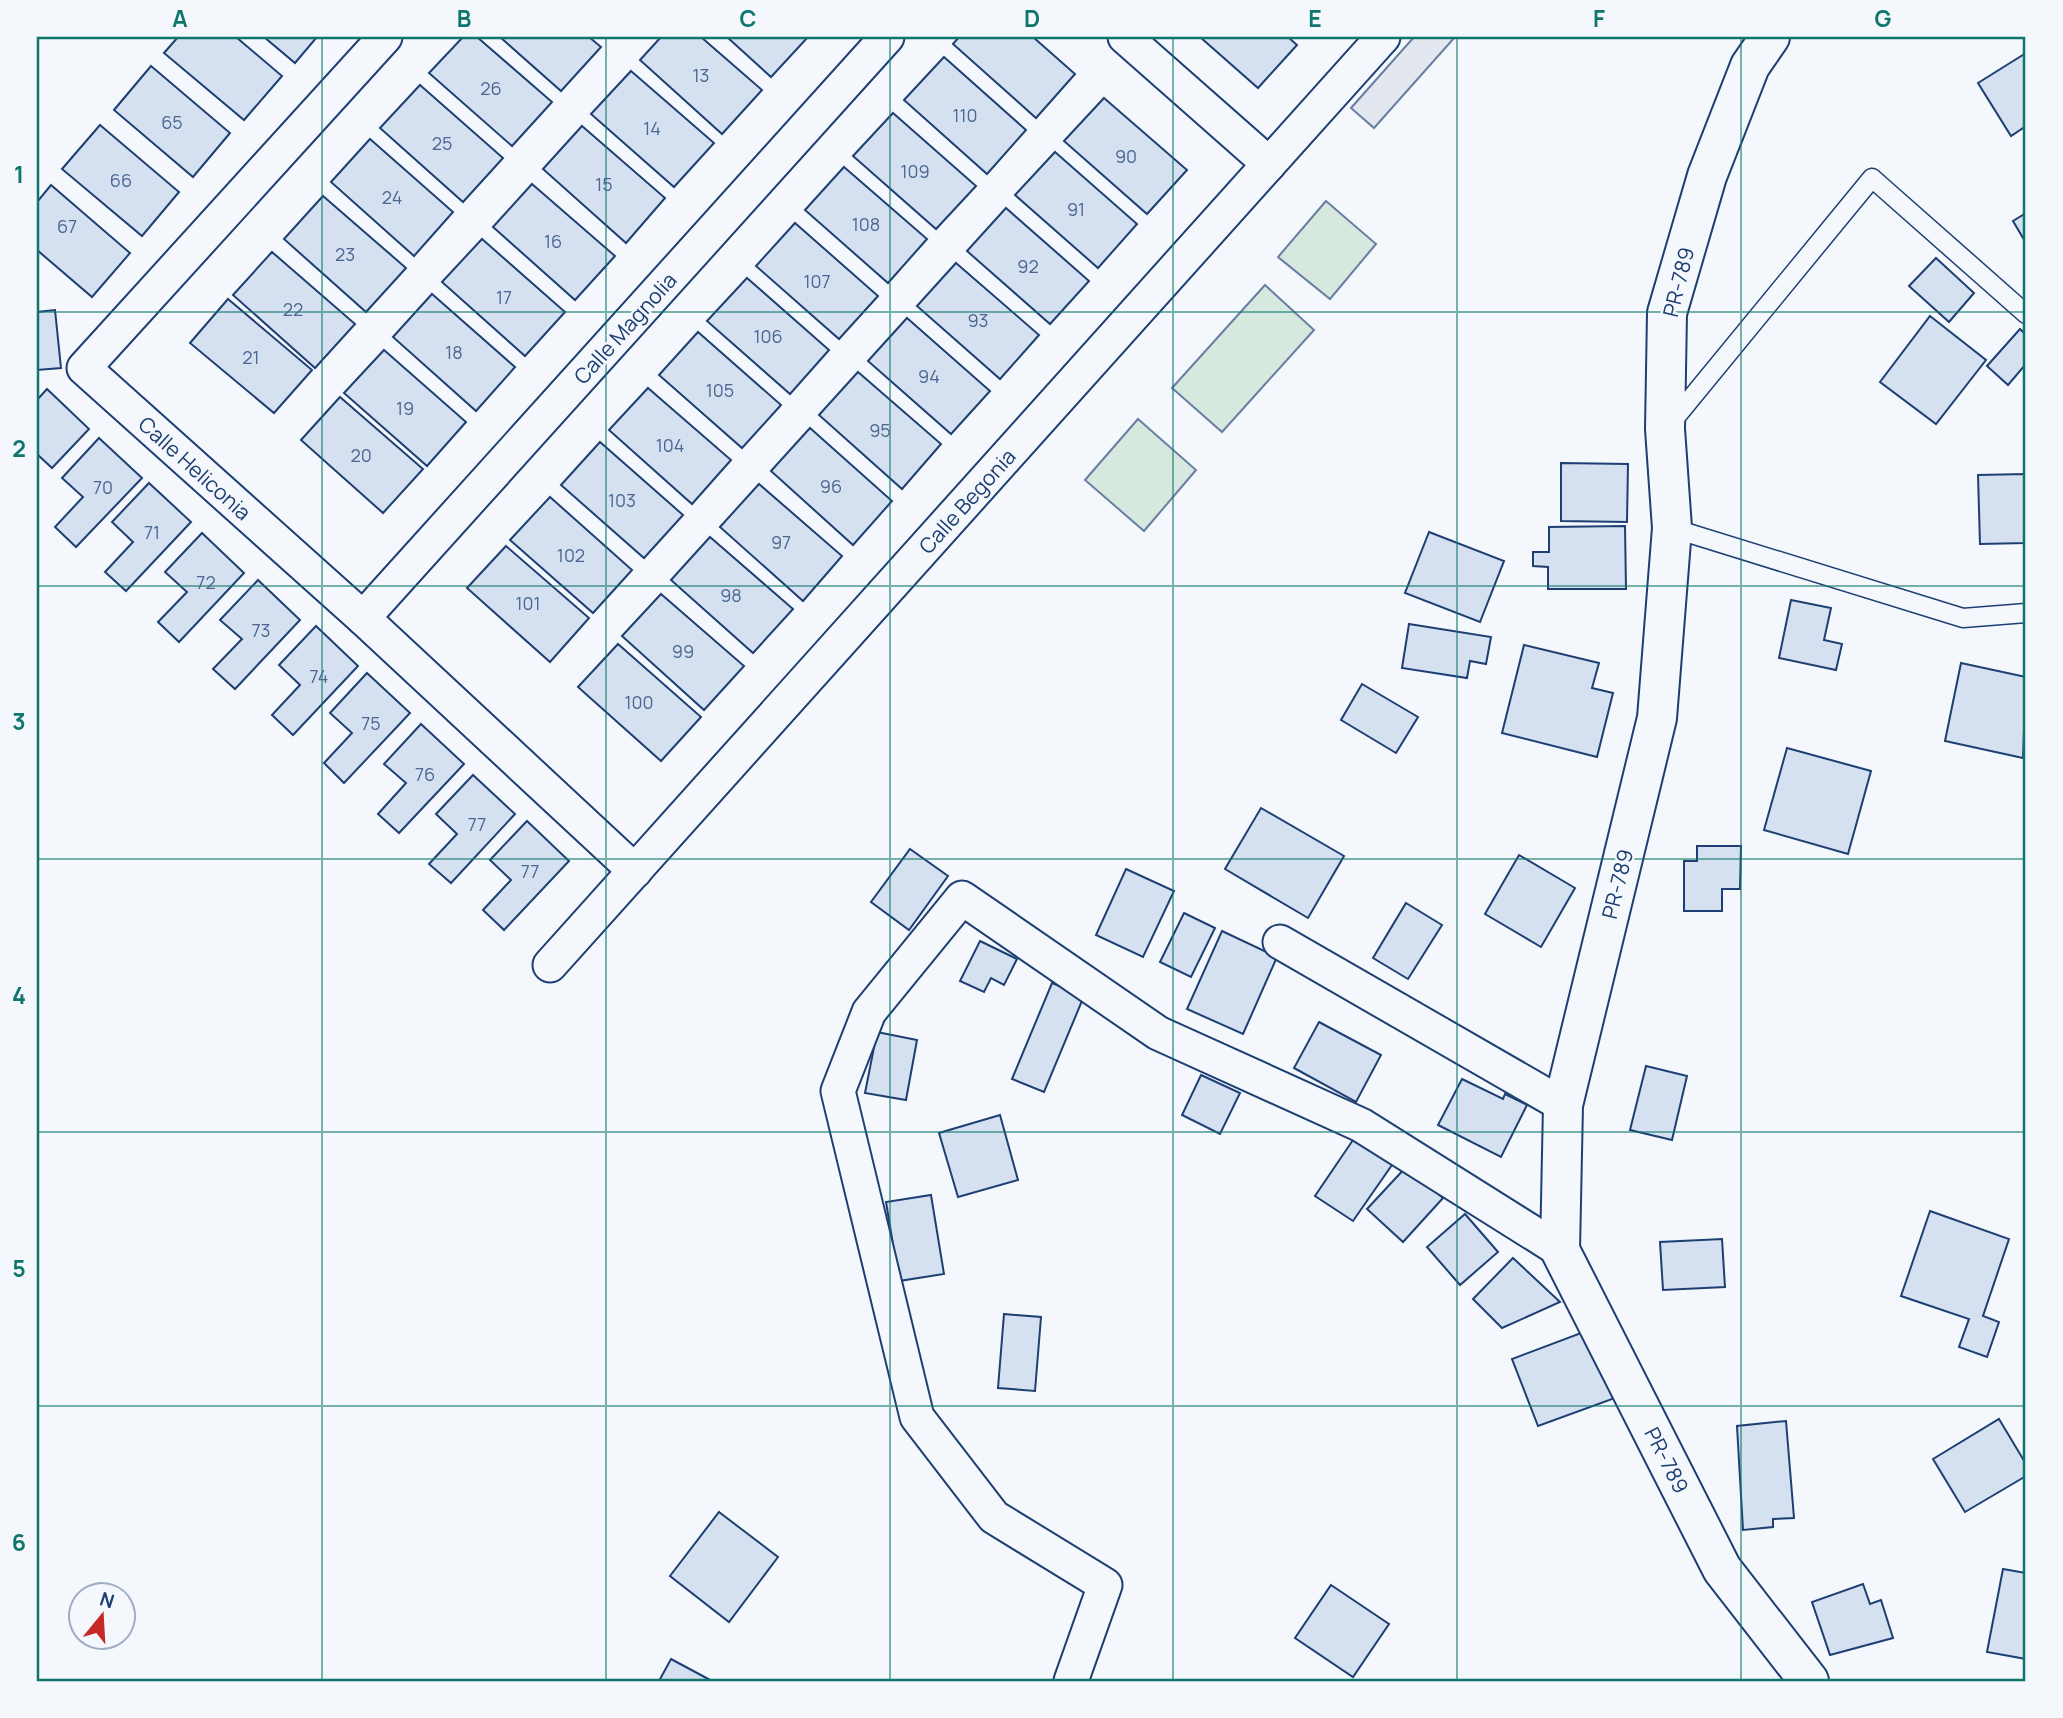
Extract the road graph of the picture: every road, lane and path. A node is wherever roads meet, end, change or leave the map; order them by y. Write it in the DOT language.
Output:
graph roads {
  1 [pos="385,37"];
  2 [pos="887,37"];
  3 [pos="1125,37"];
  4 [pos="1383,37"];
  5 [pos="1770,37"];
  6 [pos="1269,164"];
  7 [pos="2026,314"];
  8 [pos="1665,429"];
  9 [pos="1672,528"];
  10 [pos="2026,613"];
  11 [pos="363,618"];
  12 [pos="635,871"];
  13 [pos="1280,942"];
  14 [pos="550,965"];
  15 [pos="1563,1105"];
  16 [pos="1560,1250"];
  17 [pos="1071,1681"];
  18 [pos="1809,1681"];
  1 -- 11 [label="street, Calle Heliconia"];
  2 -- 11 [label="street, Calle Magnolia"];
  3 -- 6 [label="street"];
  4 -- 6 [label="street, Calle Begonia"];
  5 -- 8 [label="street, PR-789 / PR-789"];
  6 -- 12 [label="street, Calle Begonia"];
  7 -- 8 [label="lane"];
  8 -- 9 [label="street, PR-789 / PR-789"];
  9 -- 10 [label="lane"];
  9 -- 15 [label="street, PR-789 / PR-789"];
  11 -- 12 [label="street, Calle Heliconia"];
  12 -- 14 [label="street, Calle Begonia"];
  13 -- 15 [label="street"];
  15 -- 16 [label="street, PR-789 / PR-789"];
  16 -- 17 [label="street"];
  16 -- 18 [label="street, PR-789 / PR-789"];
}
